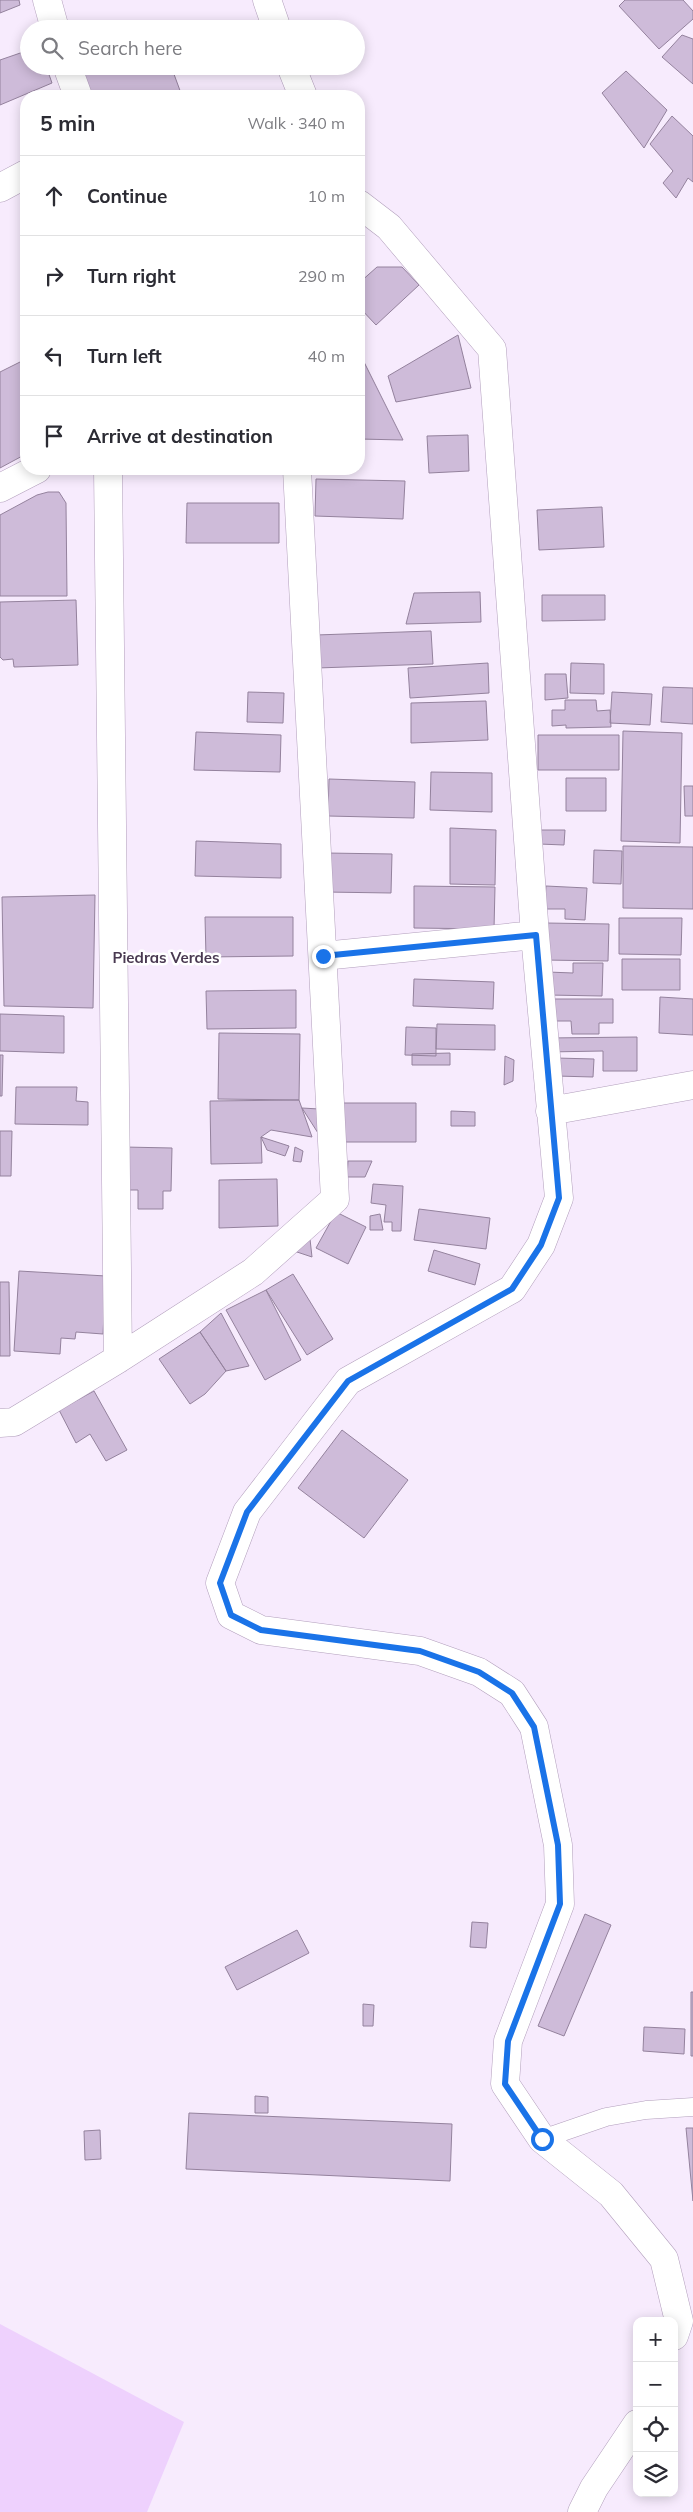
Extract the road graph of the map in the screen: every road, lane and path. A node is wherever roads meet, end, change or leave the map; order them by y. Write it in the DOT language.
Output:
graph roads {
  1 [pos="48,0"];
  2 [pos="267,0"];
  3 [pos="53,20"];
  4 [pos="274,20"];
  5 [pos="70,75"];
  6 [pos="295,75"];
  7 [pos="76,90"];
  8 [pos="301,90"];
  9 [pos="20,177"];
  10 [pos="0,188"];
  11 [pos="365,209"];
  12 [pos="25,475"];
  13 [pos="108,475"];
  14 [pos="297,475"];
  15 [pos="0,488"];
  16 [pos="536,935"];
  17 [pos="323,956"];
  18 [pos="693,1085"];
  19 [pos="550,1111"];
  20 [pos="118,1360"];
  21 [pos="0,1422"];
  22 [pos="693,2107"];
  23 [pos="542,2139"];
  24 [pos="678,2323"];
  25 [pos="633,2430"];
  26 [pos="582,2512"];
  1 -- 3 [label="street"];
  2 -- 4 [label="street"];
  5 -- 7 [label="street"];
  6 -- 8 [label="street"];
  9 -- 10 [label="street"];
  11 -- 16 [label="street"];
  12 -- 15 [label="street"];
  13 -- 20 [label="street"];
  14 -- 17 [label="street"];
  16 -- 17 [label="street"];
  16 -- 19 [label="street"];
  17 -- 20 [label="street"];
  18 -- 19 [label="street"];
  19 -- 23 [label="street"];
  20 -- 21 [label="street"];
  22 -- 23 [label="lane"];
  23 -- 24 [label="street"];
  25 -- 26 [label="street"];
}
